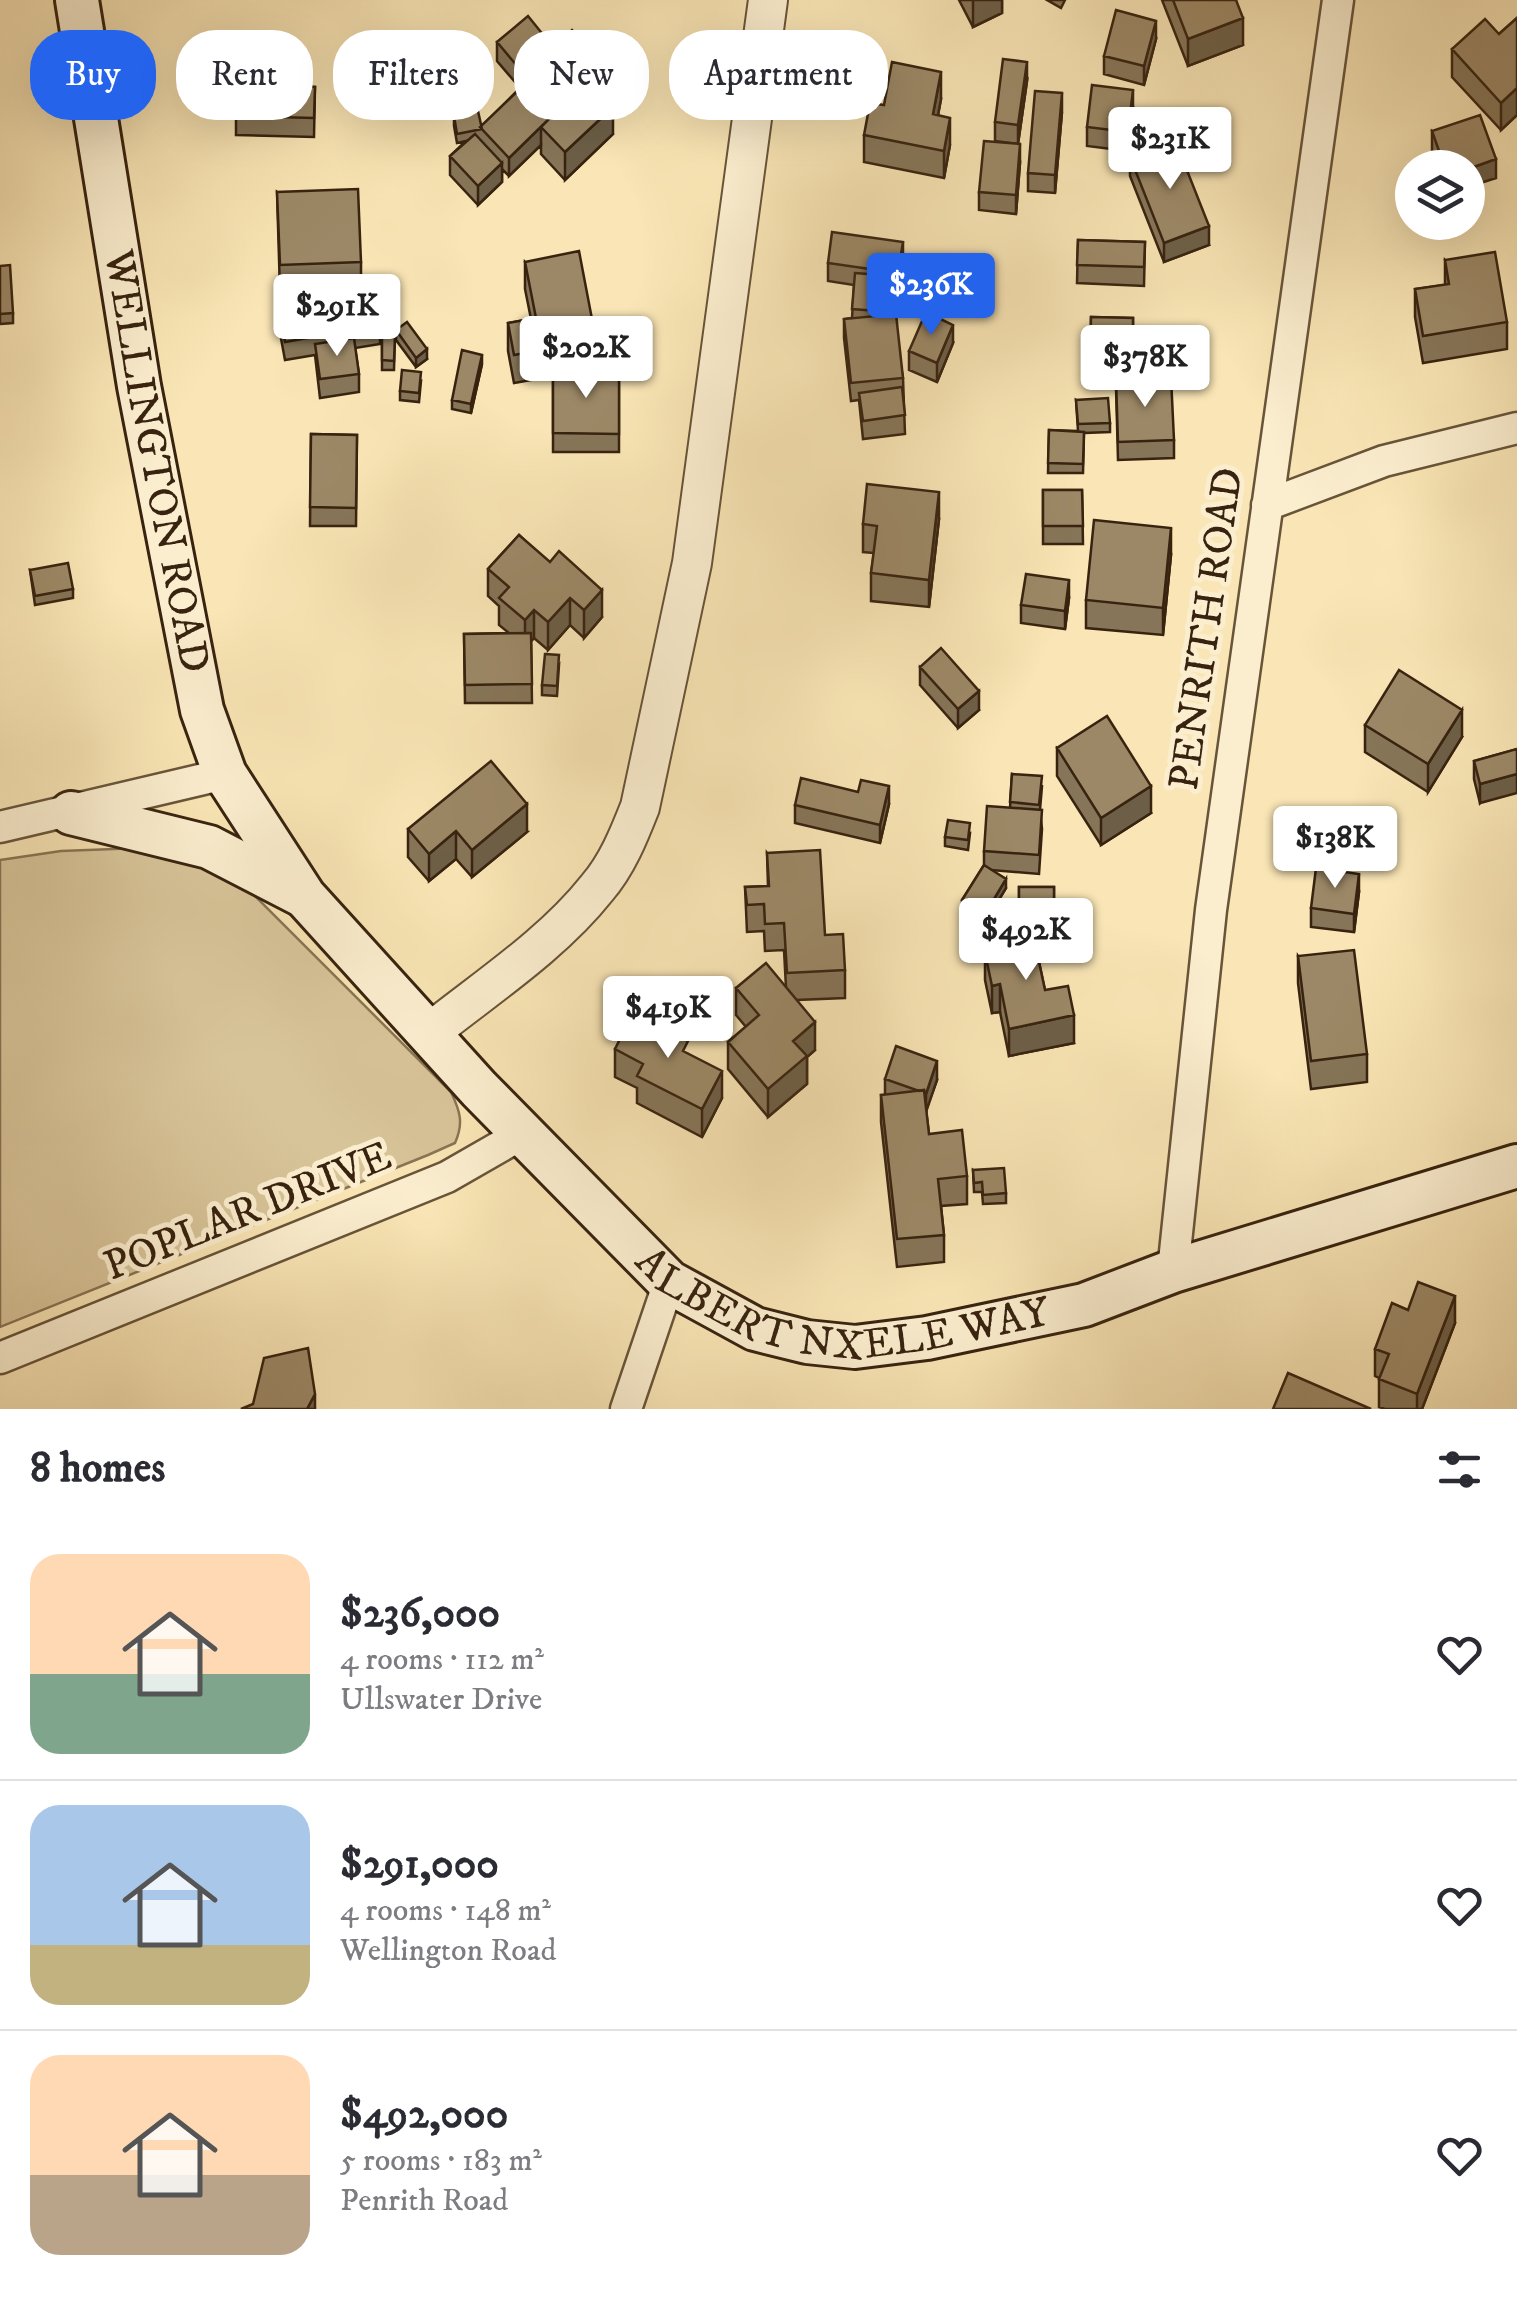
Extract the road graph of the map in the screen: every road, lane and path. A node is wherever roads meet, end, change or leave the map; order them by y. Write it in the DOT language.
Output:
graph roads {
  1 [pos="77,0"];
  2 [pos="768,0"];
  3 [pos="1338,0"];
  4 [pos="1517,428"];
  5 [pos="1267,505"];
  6 [pos="225,774"];
  7 [pos="70,813"];
  8 [pos="0,828"];
  9 [pos="304,896"];
  10 [pos="428,1034"];
  11 [pos="522,1134"];
  12 [pos="1517,1166"];
  13 [pos="1174,1271"];
  14 [pos="669,1282"];
  15 [pos="0,1358"];
  16 [pos="626,1409"];
  1 -- 6 [label="main road, WELLINGTON ROAD"];
  2 -- 10 [label="street"];
  3 -- 5 [label="street, PENRITH ROAD"];
  4 -- 5 [label="street"];
  5 -- 13 [label="street, PENRITH ROAD"];
  6 -- 7 [label="street"];
  6 -- 9 [label="main road, WELLINGTON ROAD"];
  7 -- 8 [label="street"];
  7 -- 9 [label="main road"];
  9 -- 10 [label="main road, ALBERT NXELE WAY"];
  10 -- 11 [label="main road, ALBERT NXELE WAY"];
  11 -- 14 [label="main road, ALBERT NXELE WAY"];
  11 -- 15 [label="street, POPLAR DRIVE"];
  12 -- 13 [label="main road, ALBERT NXELE WAY"];
  13 -- 14 [label="main road, ALBERT NXELE WAY"];
  14 -- 16 [label="street"];
}
